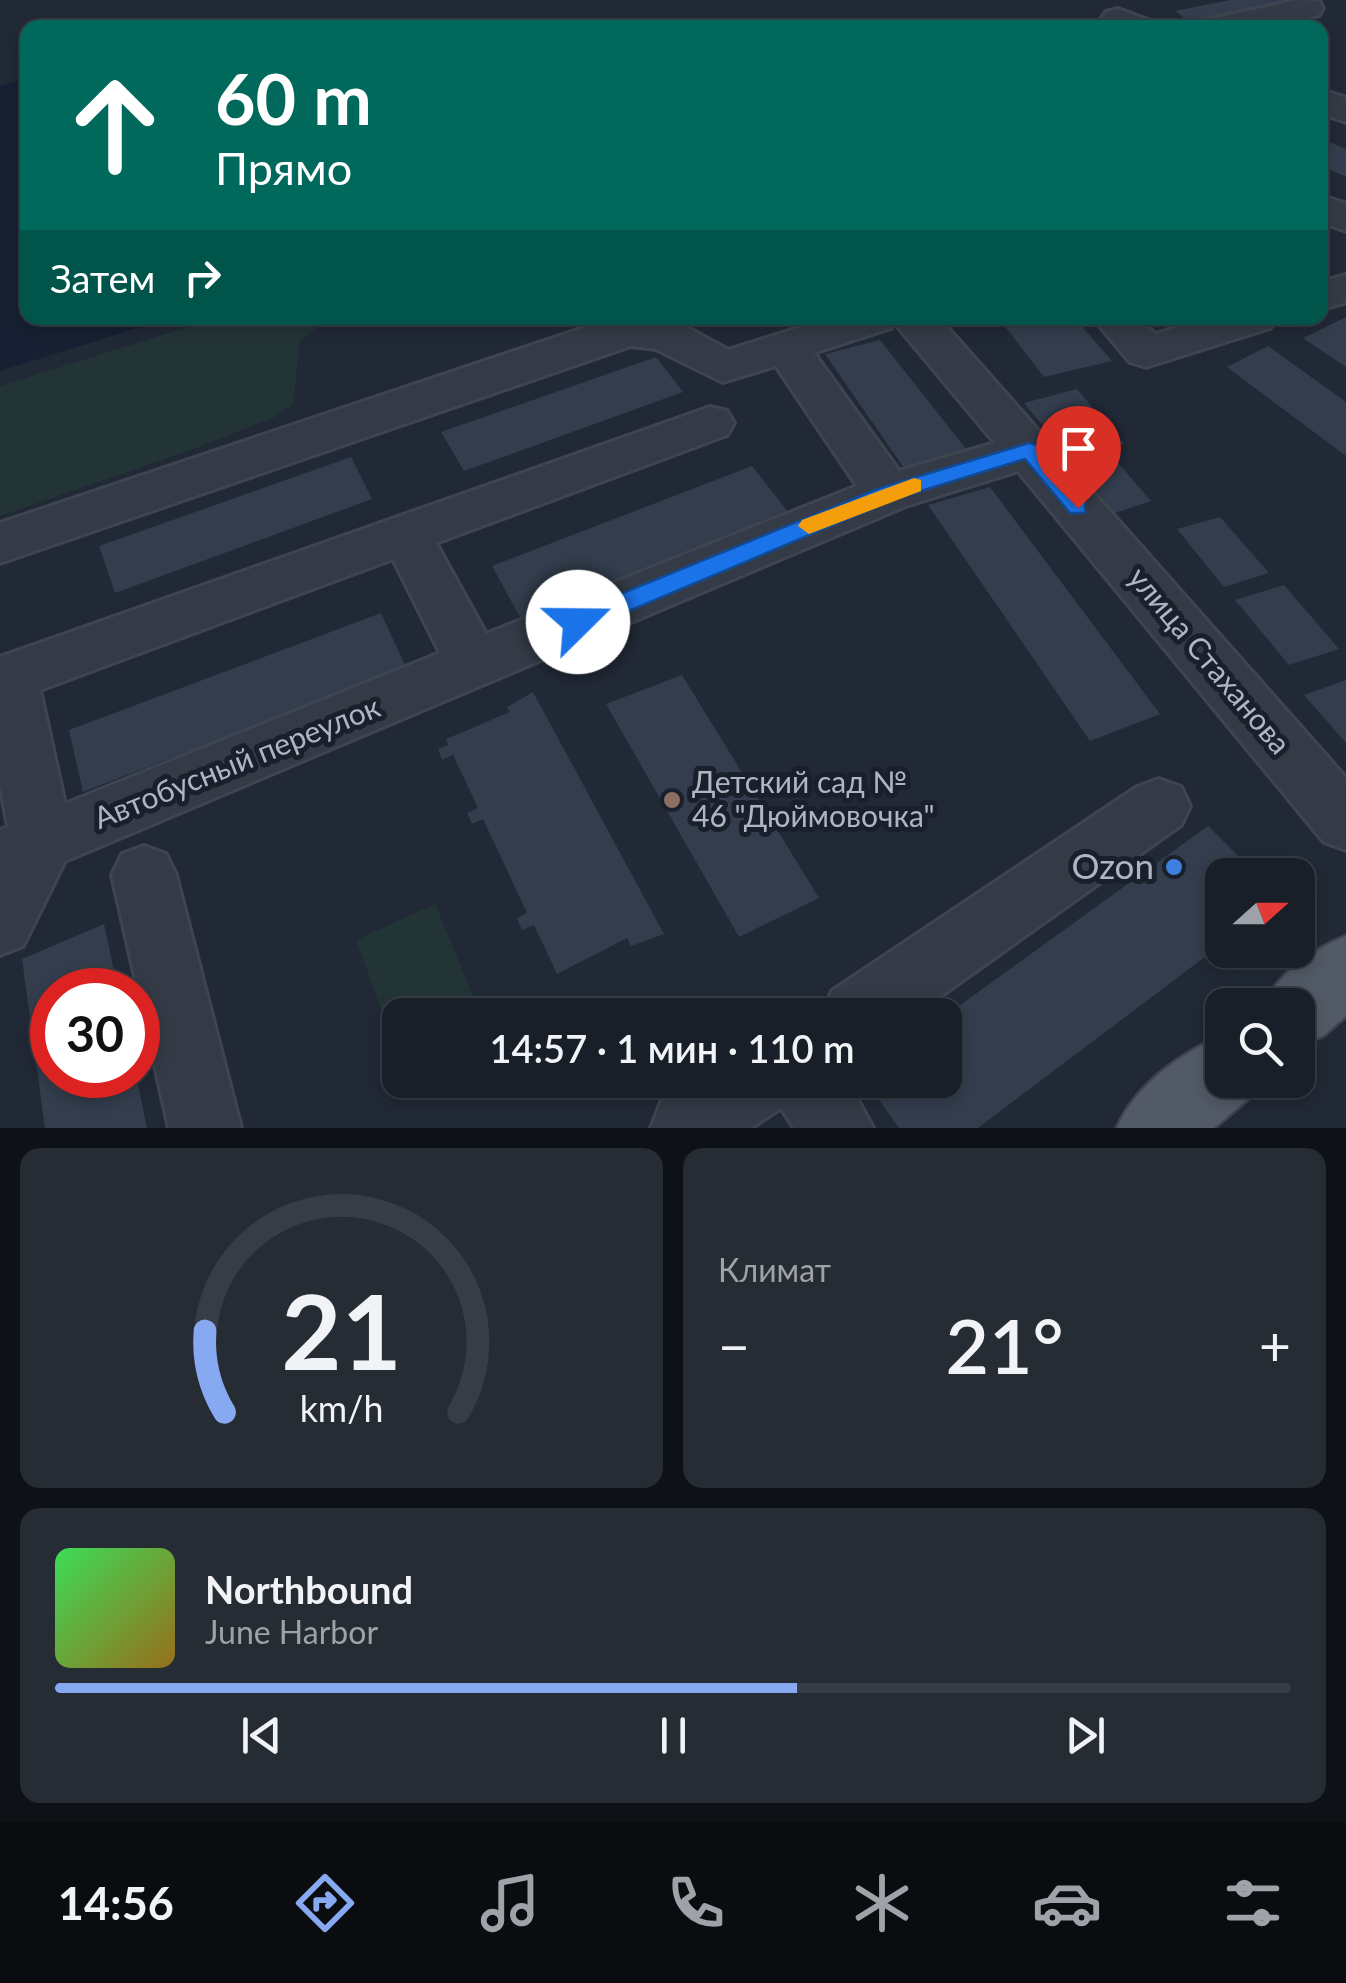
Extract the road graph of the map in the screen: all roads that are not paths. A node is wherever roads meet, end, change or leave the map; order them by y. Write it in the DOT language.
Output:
graph roads {
  1 [pos="1307,8"];
  2 [pos="1251,20"];
  3 [pos="854,325"];
  4 [pos="921,325"];
  5 [pos="1122,325"];
  6 [pos="1232,325"];
  7 [pos="786,347"];
  8 [pos="710,423"];
  9 [pos="1029,450"];
  10 [pos="888,494"];
  11 [pos="406,534"];
  12 [pos="0,542"];
  13 [pos="474,665"];
  14 [pos="5,680"];
  15 [pos="1158,806"];
  16 [pos="1346,822"];
  17 [pos="21,851"];
  18 [pos="144,874"];
  19 [pos="0,924"];
  20 [pos="1346,970"];
  21 [pos="1315,996"];
  22 [pos="881,998"];
  23 [pos="1205,1086"];
  24 [pos="733,1098"];
  25 [pos="816,1098"];
  26 [pos="205,1128"];
  27 [pos="687,1128"];
  28 [pos="837,1128"];
  29 [pos="1156,1128"];
  1 -- 2 [label="street"];
  3 -- 7 [label="street"];
  4 -- 9 [label="street, улица Стаханова"];
  5 -- 6 [label="street"];
  7 -- 10 [label="street"];
  7 -- 12 [label="street"];
  8 -- 11 [label="street"];
  9 -- 10 [label="street, Автобусный переулок"];
  9 -- 16 [label="street, улица Стаханова"];
  10 -- 13 [label="street, Автобусный переулок"];
  11 -- 13 [label="street"];
  11 -- 14 [label="street"];
  13 -- 17 [label="street, Автобусный переулок"];
  14 -- 17 [label="street"];
  15 -- 22 [label="street"];
  17 -- 19 [label="street"];
  18 -- 26 [label="street"];
  20 -- 21 [label="main road"];
  23 -- 29 [label="main road"];
  24 -- 27 [label="street"];
  25 -- 28 [label="street"];
}
